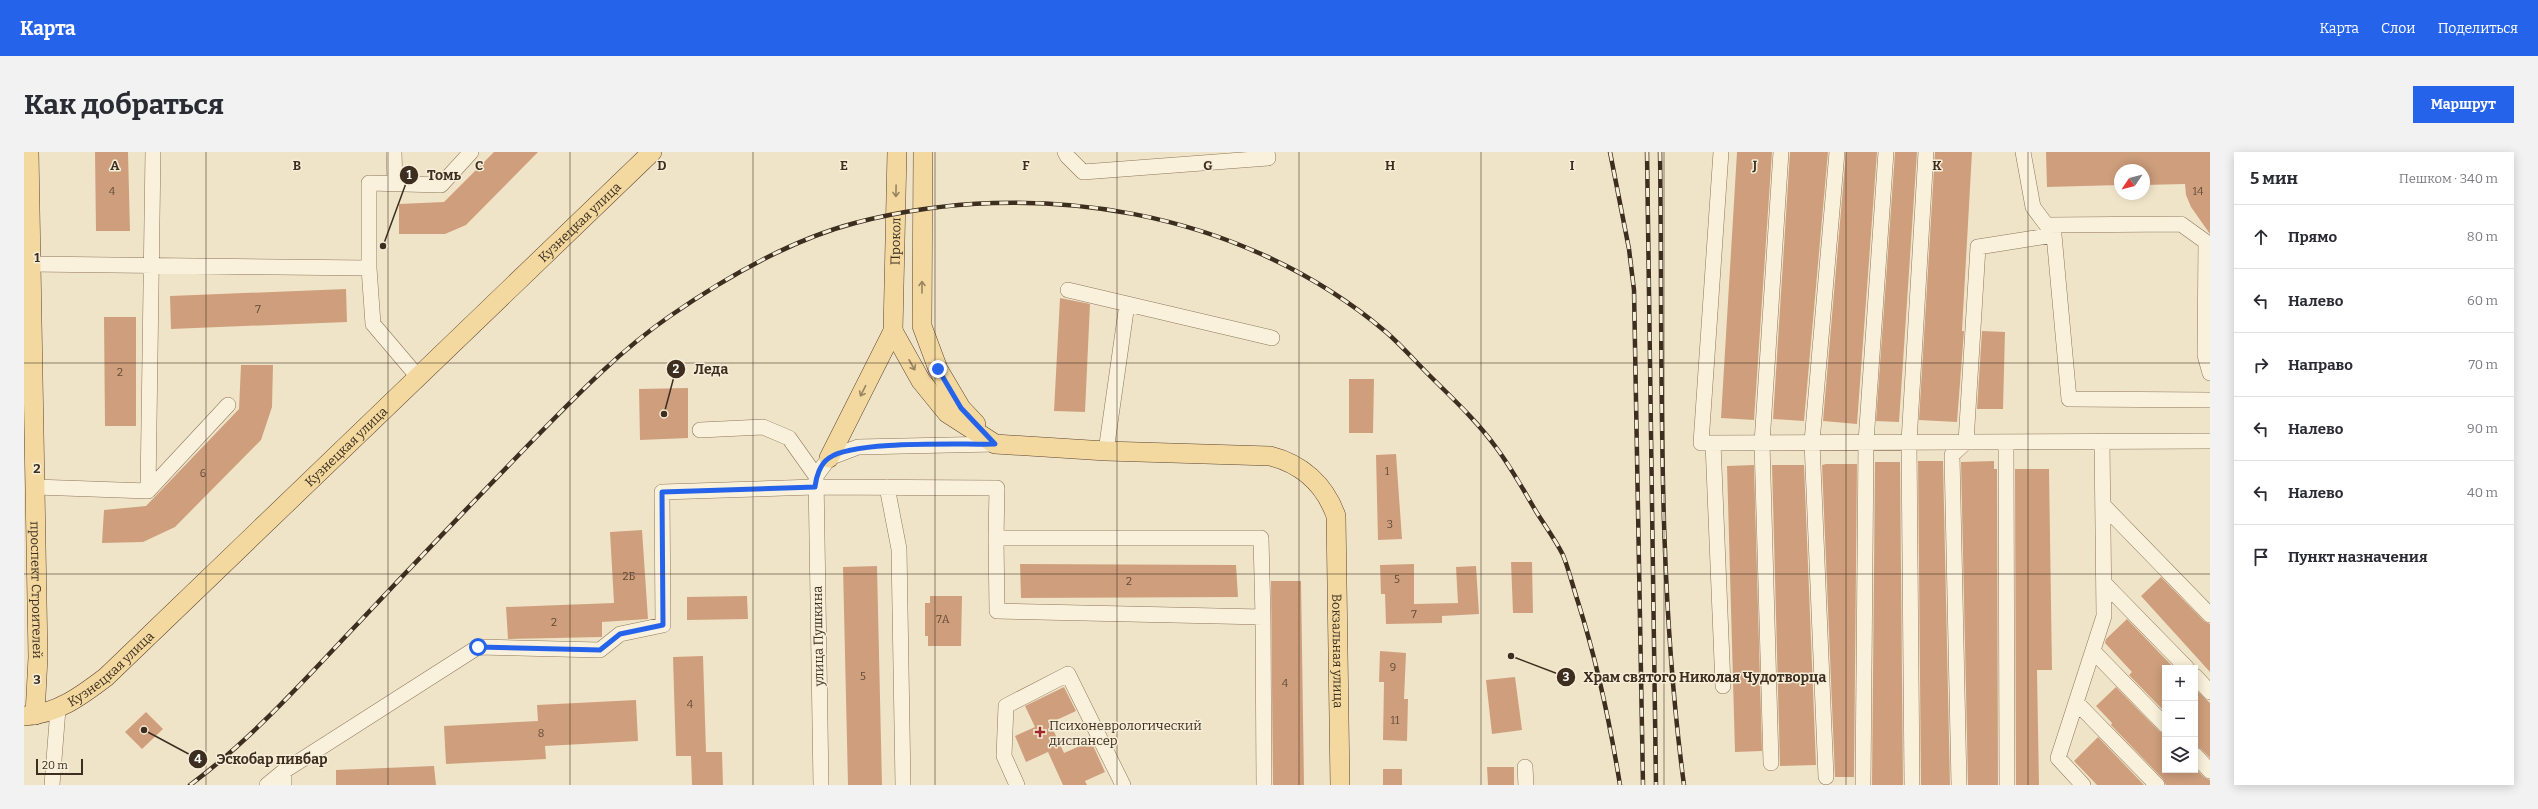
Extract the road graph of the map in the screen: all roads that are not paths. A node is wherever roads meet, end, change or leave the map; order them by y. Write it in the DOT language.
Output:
graph roads {
  1 [pos="29,152"];
  2 [pos="153,152"];
  3 [pos="394,152"];
  4 [pos="471,152"];
  5 [pos="652,152"];
  6 [pos="897,152"];
  7 [pos="922,152"];
  8 [pos="1065,152"];
  9 [pos="1267,152"];
  10 [pos="1721,152"];
  11 [pos="1781,152"];
  12 [pos="1837,152"];
  13 [pos="1886,152"];
  14 [pos="1926,152"];
  15 [pos="2023,152"];
  16 [pos="394,184"];
  17 [pos="2050,230"];
  18 [pos="29,256"];
  19 [pos="151,266"];
  20 [pos="369,268"];
  21 [pos="1068,290"];
  22 [pos="1127,304"];
  23 [pos="893,331"];
  24 [pos="1272,338"];
  25 [pos="2210,373"];
  26 [pos="418,377"];
  27 [pos="2210,400"];
  28 [pos="228,405"];
  29 [pos="700,430"];
  30 [pos="2102,441"];
  31 [pos="2210,441"];
  32 [pos="1812,442"];
  33 [pos="1866,442"];
  34 [pos="1909,442"];
  35 [pos="1966,442"];
  36 [pos="2006,442"];
  37 [pos="1707,443"];
  38 [pos="1762,443"];
  39 [pos="995,444"];
  40 [pos="1106,451"];
  41 [pos="29,453"];
  42 [pos="829,458"];
  43 [pos="816,481"];
  44 [pos="35,487"];
  45 [pos="887,487"];
  46 [pos="148,491"];
  47 [pos="2103,505"];
  48 [pos="996,538"];
  49 [pos="2104,583"];
  50 [pos="2210,615"];
  51 [pos="1263,617"];
  52 [pos="2093,650"];
  53 [pos="2184,665"];
  54 [pos="2198,679"];
  55 [pos="1723,686"];
  56 [pos="2210,692"];
  57 [pos="2076,702"];
  58 [pos="58,709"];
  59 [pos="30,715"];
  60 [pos="2162,721"];
  61 [pos="2198,758"];
  62 [pos="1771,763"];
  63 [pos="1525,767"];
  64 [pos="2210,771"];
  65 [pos="1826,777"];
  66 [pos="284,778"];
  67 [pos="52,785"];
  68 [pos="267,785"];
  69 [pos="821,785"];
  70 [pos="902,785"];
  71 [pos="1017,785"];
  72 [pos="1123,785"];
  73 [pos="1264,785"];
  74 [pos="1340,785"];
  75 [pos="1526,785"];
  76 [pos="1863,785"];
  77 [pos="1912,785"];
  78 [pos="1959,785"];
  79 [pos="2007,785"];
  80 [pos="2083,785"];
  81 [pos="2157,785"];
  1 -- 18 [label="main road, проспект Строителей"];
  2 -- 19 [label="street"];
  3 -- 16 [label="street"];
  4 -- 16 [label="street"];
  5 -- 26 [label="main road, Кузнецкая улица"];
  6 -- 23 [label="main road, Прокол, one-way"];
  39 -- 7 [label="main road, one-way"];
  8 -- 9 [label="street"];
  10 -- 37 [label="street"];
  11 -- 38 [label="street"];
  12 -- 32 [label="street"];
  13 -- 33 [label="street"];
  14 -- 34 [label="street"];
  15 -- 17 [label="street"];
  16 -- 20 [label="street"];
  17 -- 25 [label="street"];
  17 -- 27 [label="street"];
  17 -- 35 [label="street"];
  18 -- 19 [label="street"];
  18 -- 41 [label="main road, проспект Строителей"];
  19 -- 20 [label="street"];
  19 -- 46 [label="street"];
  20 -- 26 [label="street"];
  21 -- 22 [label="street"];
  22 -- 24 [label="street"];
  22 -- 40 [label="street"];
  23 -- 39 [label="main road, one-way"];
  23 -- 42 [label="main road, one-way"];
  26 -- 58 [label="main road, Кузнецкая улица"];
  28 -- 46 [label="street"];
  29 -- 43 [label="street"];
  30 -- 31 [label="street"];
  30 -- 36 [label="street"];
  30 -- 47 [label="street"];
  32 -- 33 [label="street"];
  32 -- 38 [label="street"];
  32 -- 65 [label="street"];
  33 -- 34 [label="street"];
  33 -- 76 [label="street"];
  34 -- 35 [label="street"];
  34 -- 77 [label="street"];
  35 -- 36 [label="street"];
  35 -- 78 [label="street"];
  36 -- 79 [label="street"];
  37 -- 38 [label="street"];
  37 -- 55 [label="street"];
  38 -- 62 [label="street"];
  39 -- 40 [label="main road"];
  39 -- 42 [label="street"];
  40 -- 74 [label="main road, Вокзальная улица"];
  41 -- 44 [label="main road, проспект Строителей"];
  42 -- 43 [label="street"];
  43 -- 45 [label="street"];
  43 -- 66 [label="street"];
  43 -- 69 [label="street, улица Пушкина"];
  44 -- 46 [label="street"];
  44 -- 59 [label="main road, проспект Строителей"];
  45 -- 48 [label="street"];
  45 -- 70 [label="street"];
  47 -- 49 [label="street"];
  47 -- 50 [label="street"];
  48 -- 51 [label="street"];
  48 -- 51 [label="street"];
  49 -- 52 [label="street"];
  49 -- 53 [label="street"];
  51 -- 73 [label="street"];
  52 -- 57 [label="street"];
  52 -- 60 [label="street"];
  54 -- 56 [label="street"];
  57 -- 80 [label="street"];
  57 -- 81 [label="street"];
  58 -- 59 [label="main road, Кузнецкая улица"];
  58 -- 67 [label="street"];
  61 -- 64 [label="street"];
  63 -- 75 [label="street"];
  66 -- 68 [label="street"];
  71 -- 72 [label="street"];
}
